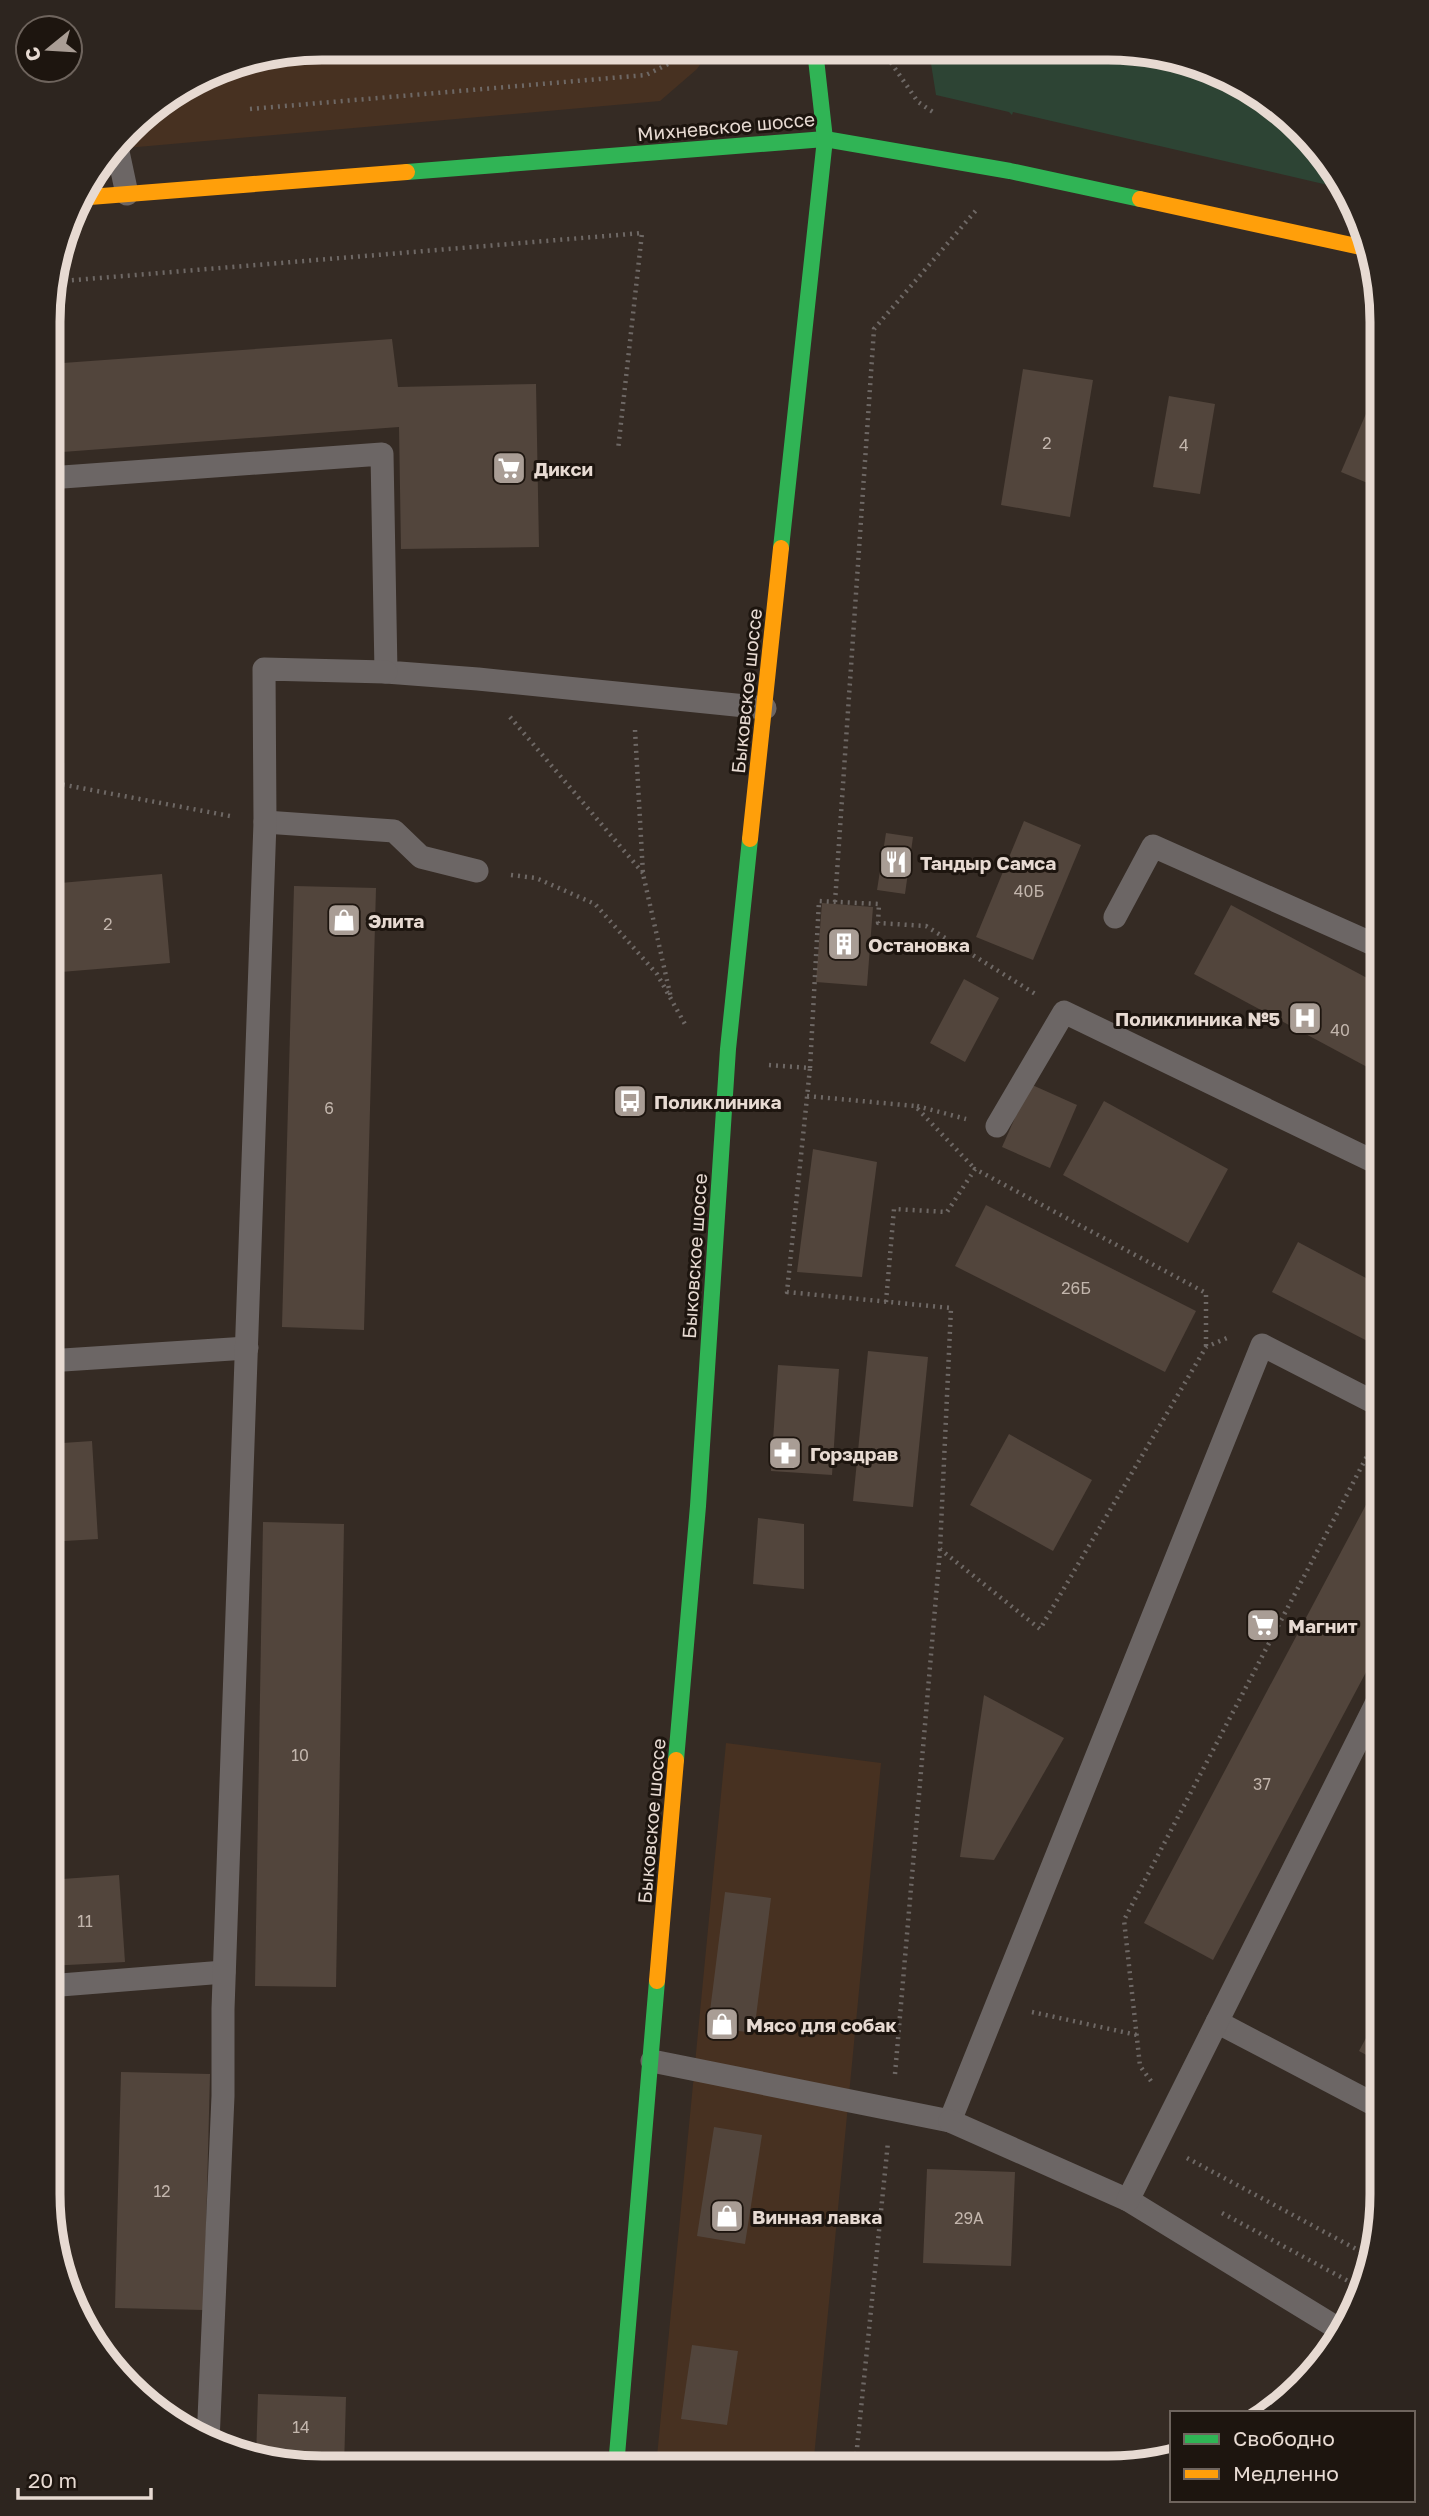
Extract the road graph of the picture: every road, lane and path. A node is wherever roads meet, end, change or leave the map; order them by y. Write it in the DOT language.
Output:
graph roads {
  1 [pos="676,60"];
  2 [pos="816,60"];
  3 [pos="250,109"];
  4 [pos="825,139"];
  5 [pos="119,156"];
  6 [pos="1010,172"];
  7 [pos="127,194"];
  8 [pos="92,197"];
  9 [pos="1359,247"];
  10 [pos="63,281"];
  11 [pos="618,450"];
  12 [pos="60,477"];
  13 [pos="386,672"];
  14 [pos="478,679"];
  15 [pos="632,694"];
  16 [pos="765,708"];
  17 [pos="60,784"];
  18 [pos="265,822"];
  19 [pos="477,870"];
  20 [pos="643,874"];
  21 [pos="835,901"];
  22 [pos="1115,917"];
  23 [pos="1370,943"];
  24 [pos="673,1006"];
  25 [pos="1064,1012"];
  26 [pos="727,1061"];
  27 [pos="810,1069"];
  28 [pos="807,1096"];
  29 [pos="915,1105"];
  30 [pos="997,1126"];
  31 [pos="1370,1160"];
  32 [pos="975,1169"];
  33 [pos="886,1302"];
  34 [pos="1262,1345"];
  35 [pos="1206,1347"];
  36 [pos="247,1348"];
  37 [pos="60,1360"];
  38 [pos="1370,1400"];
  39 [pos="1370,1450"];
  40 [pos="940,1549"];
  41 [pos="1370,1737"];
  42 [pos="224,1972"];
  43 [pos="60,1985"];
  44 [pos="997,2004"];
  45 [pos="1217,2022"];
  46 [pos="1137,2035"];
  47 [pos="652,2061"];
  48 [pos="1370,2102"];
  49 [pos="892,2109"];
  50 [pos="1173,2109"];
  51 [pos="950,2121"];
  52 [pos="1157,2142"];
  53 [pos="1128,2200"];
  54 [pos="1216,2210"];
  55 [pos="1363,2253"];
  56 [pos="1354,2284"];
  57 [pos="1334,2327"];
  58 [pos="209,2430"];
  59 [pos="617,2456"];
  60 [pos="856,2456"];
  1 -- 3 [label="path"];
  2 -- 4 [label="main road, Быковское шоссе"];
  4 -- 6 [label="main road, Михневское шоссе"];
  4 -- 7 [label="main road, Михневское шоссе"];
  4 -- 16 [label="main road, Быковское шоссе"];
  5 -- 7 [label="lane"];
  6 -- 9 [label="main road, Михневское шоссе"];
  6 -- 21 [label="path"];
  7 -- 8 [label="main road, Михневское шоссе"];
  10 -- 11 [label="path"];
  12 -- 13 [label="lane"];
  13 -- 14 [label="lane"];
  13 -- 18 [label="lane"];
  14 -- 15 [label="lane"];
  14 -- 20 [label="path"];
  15 -- 16 [label="lane"];
  15 -- 20 [label="path"];
  16 -- 26 [label="main road, Быковское шоссе"];
  17 -- 18 [label="path"];
  18 -- 19 [label="lane"];
  18 -- 36 [label="lane"];
  19 -- 24 [label="path"];
  20 -- 24 [label="path"];
  21 -- 25 [label="path"];
  21 -- 27 [label="path"];
  22 -- 23 [label="lane"];
  24 -- 26 [label="path"];
  25 -- 30 [label="lane"];
  25 -- 31 [label="lane"];
  26 -- 27 [label="path"];
  26 -- 47 [label="main road, Быковское шоссе"];
  27 -- 28 [label="path"];
  28 -- 29 [label="path"];
  28 -- 33 [label="path"];
  29 -- 30 [label="path"];
  29 -- 32 [label="path"];
  32 -- 33 [label="path"];
  32 -- 35 [label="path"];
  33 -- 40 [label="path"];
  34 -- 35 [label="path"];
  34 -- 38 [label="lane"];
  34 -- 44 [label="lane"];
  35 -- 40 [label="path"];
  36 -- 37 [label="lane"];
  36 -- 42 [label="lane"];
  39 -- 46 [label="path"];
  40 -- 49 [label="path"];
  41 -- 45 [label="lane"];
  42 -- 43 [label="lane"];
  42 -- 58 [label="lane"];
  44 -- 46 [label="path"];
  44 -- 51 [label="lane"];
  45 -- 48 [label="lane"];
  45 -- 50 [label="lane"];
  46 -- 50 [label="path"];
  47 -- 49 [label="lane"];
  47 -- 59 [label="main road, Быковское шоссе"];
  49 -- 51 [label="lane"];
  49 -- 60 [label="path"];
  50 -- 52 [label="lane"];
  51 -- 53 [label="lane"];
  52 -- 53 [label="lane"];
  52 -- 55 [label="path"];
  53 -- 57 [label="lane"];
  54 -- 56 [label="path"];
}
